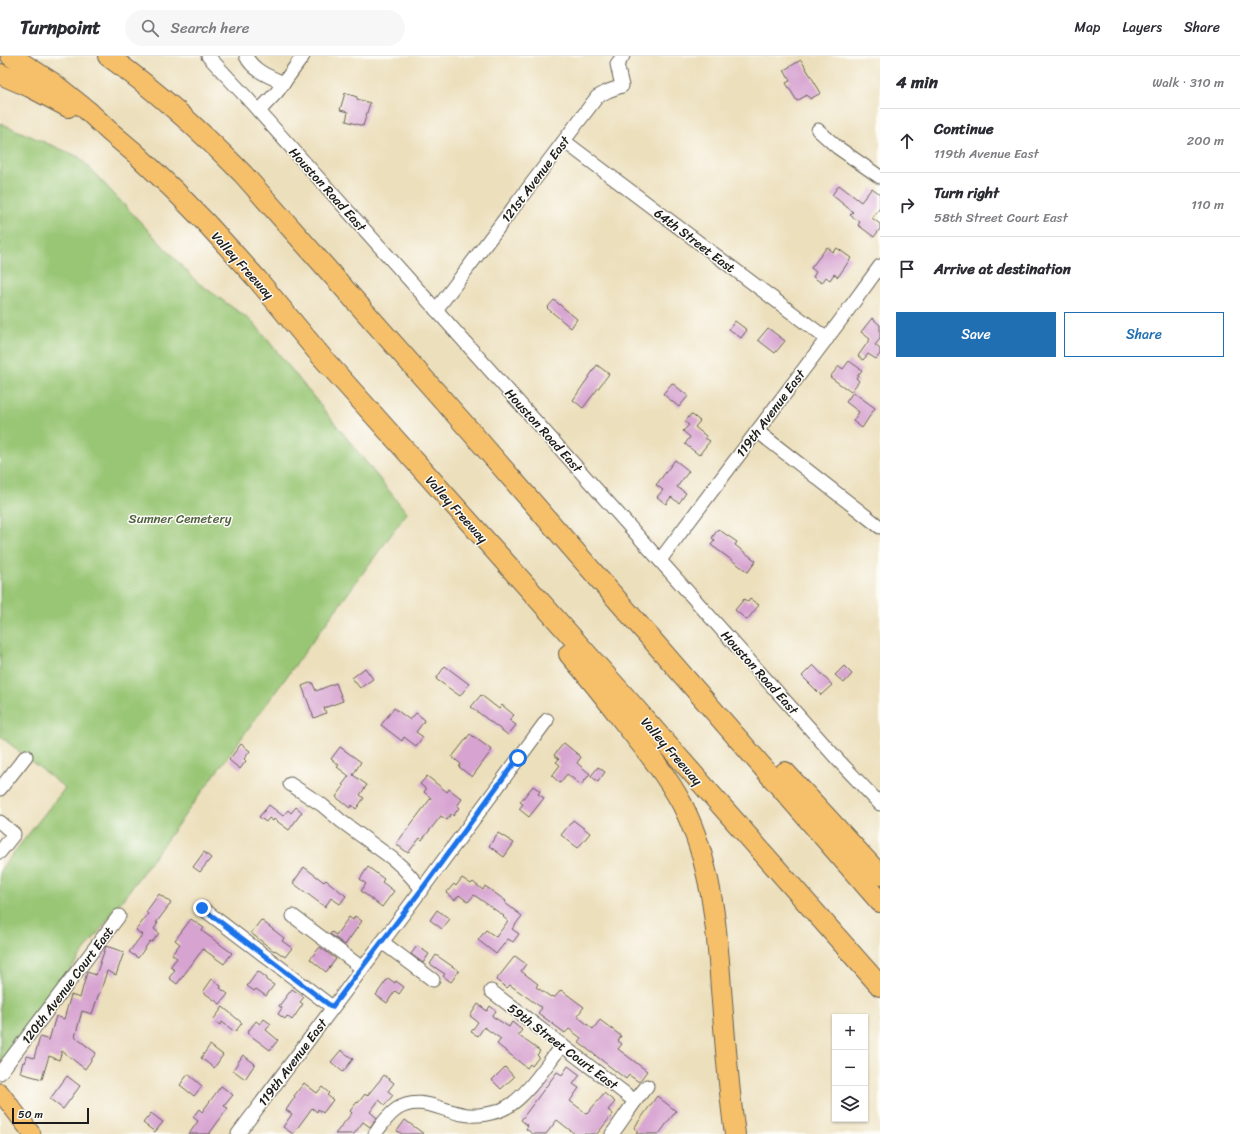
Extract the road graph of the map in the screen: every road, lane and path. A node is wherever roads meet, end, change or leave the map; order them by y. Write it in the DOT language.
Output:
graph roads {
  1 [pos="11,56"];
  2 [pos="108,56"];
  3 [pos="208,56"];
  4 [pos="246,56"];
  5 [pos="303,56"];
  6 [pos="623,56"];
  7 [pos="0,74"];
  8 [pos="284,83"];
  9 [pos="259,111"];
  10 [pos="818,130"];
  11 [pos="108,131"];
  12 [pos="564,141"];
  13 [pos="880,177"];
  14 [pos="880,266"];
  15 [pos="436,310"];
  16 [pos="827,339"];
  17 [pos="757,431"];
  18 [pos="439,489"];
  19 [pos="880,526"];
  20 [pos="572,549"];
  21 [pos="660,560"];
  22 [pos="547,720"];
  23 [pos="26,756"];
  24 [pos="290,784"];
  25 [pos="0,789"];
  26 [pos="880,804"];
  27 [pos="0,822"];
  28 [pos="0,852"];
  29 [pos="880,875"];
  30 [pos="422,889"];
  31 [pos="880,902"];
  32 [pos="202,908"];
  33 [pos="119,916"];
  34 [pos="293,916"];
  35 [pos="382,942"];
  36 [pos="362,968"];
  37 [pos="433,980"];
  38 [pos="880,986"];
  39 [pos="491,991"];
  40 [pos="332,1007"];
  41 [pos="562,1045"];
  42 [pos="0,1073"];
  43 [pos="647,1086"];
  44 [pos="0,1092"];
  45 [pos="635,1101"];
  46 [pos="32,1134"];
  47 [pos="238,1134"];
  48 [pos="374,1134"];
  49 [pos="612,1134"];
  50 [pos="735,1134"];
  1 -- 11 [label="highway, Valley Freeway"];
  2 -- 20 [label="highway"];
  3 -- 9 [label="street, Houston Road East"];
  4 -- 8 [label="street"];
  5 -- 8 [label="street"];
  6 -- 12 [label="street, 121st Avenue East"];
  7 -- 11 [label="highway"];
  8 -- 9 [label="street"];
  9 -- 15 [label="street, Houston Road East"];
  10 -- 13 [label="street"];
  11 -- 18 [label="highway, Valley Freeway"];
  12 -- 15 [label="street, 121st Avenue East"];
  12 -- 16 [label="street, 64th Street East"];
  14 -- 16 [label="street, 119th Avenue East"];
  15 -- 21 [label="street, Houston Road East"];
  16 -- 17 [label="street, 119th Avenue East"];
  17 -- 19 [label="street"];
  17 -- 21 [label="street, 119th Avenue East"];
  18 -- 38 [label="highway, Valley Freeway"];
  18 -- 50 [label="highway"];
  20 -- 29 [label="highway"];
  20 -- 31 [label="highway"];
  21 -- 26 [label="street, Houston Road East"];
  22 -- 30 [label="street, 119th Avenue East"];
  23 -- 25 [label="street"];
  24 -- 30 [label="street"];
  27 -- 28 [label="street"];
  30 -- 35 [label="street, 119th Avenue East"];
  32 -- 40 [label="street"];
  33 -- 42 [label="street, 120th Avenue Court East"];
  34 -- 36 [label="street"];
  35 -- 36 [label="street, 119th Avenue East"];
  35 -- 37 [label="street"];
  36 -- 40 [label="street, 119th Avenue East"];
  39 -- 41 [label="street, 59th Street Court East"];
  40 -- 47 [label="street, 119th Avenue East"];
  41 -- 45 [label="street, 59th Street Court East"];
  41 -- 48 [label="street"];
  43 -- 45 [label="street"];
  44 -- 46 [label="main road"];
  45 -- 49 [label="street"];
}
